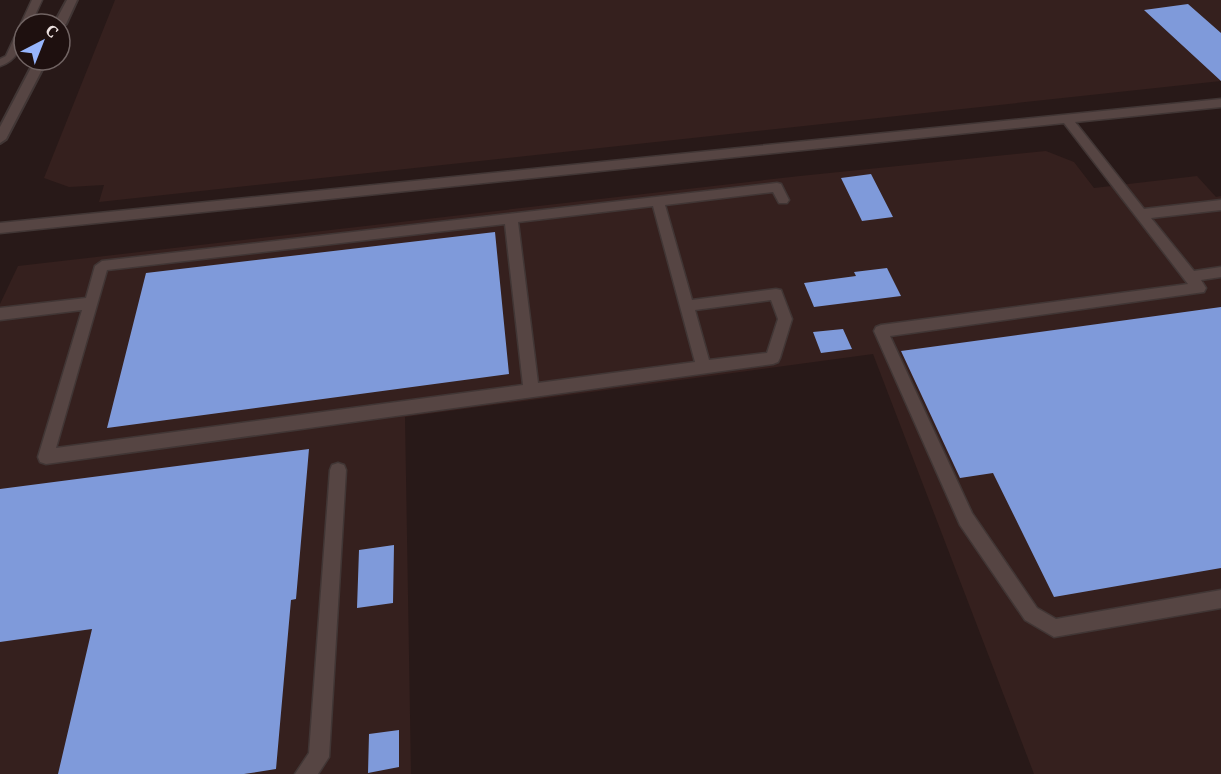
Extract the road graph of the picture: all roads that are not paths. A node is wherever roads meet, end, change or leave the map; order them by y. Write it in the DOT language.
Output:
graph roads {
  1 [pos="12,54"];
  2 [pos="0,63"];
  3 [pos="35,72"];
  4 [pos="1221,102"];
  5 [pos="1066,118"];
  6 [pos="0,139"];
  7 [pos="783,200"];
  8 [pos="658,201"];
  9 [pos="1221,205"];
  10 [pos="1142,214"];
  11 [pos="511,219"];
  12 [pos="0,228"];
  13 [pos="1221,272"];
  14 [pos="1190,277"];
  15 [pos="91,303"];
  16 [pos="687,306"];
  17 [pos="0,314"];
  18 [pos="704,367"];
  19 [pos="531,391"];
  20 [pos="338,470"];
  21 [pos="1221,599"];
  22 [pos="305,774"];
  1 -- 2 [label="lane"];
  3 -- 6 [label="street"];
  4 -- 5 [label="lane"];
  5 -- 10 [label="lane"];
  5 -- 12 [label="lane"];
  7 -- 8 [label="lane"];
  8 -- 11 [label="lane"];
  8 -- 16 [label="lane"];
  9 -- 10 [label="lane"];
  10 -- 14 [label="lane"];
  11 -- 15 [label="lane"];
  11 -- 19 [label="lane"];
  13 -- 14 [label="lane"];
  14 -- 21 [label="lane"];
  15 -- 17 [label="lane"];
  15 -- 19 [label="lane"];
  16 -- 18 [label="lane"];
  16 -- 18 [label="lane"];
  18 -- 19 [label="lane"];
  20 -- 22 [label="lane"];
}
